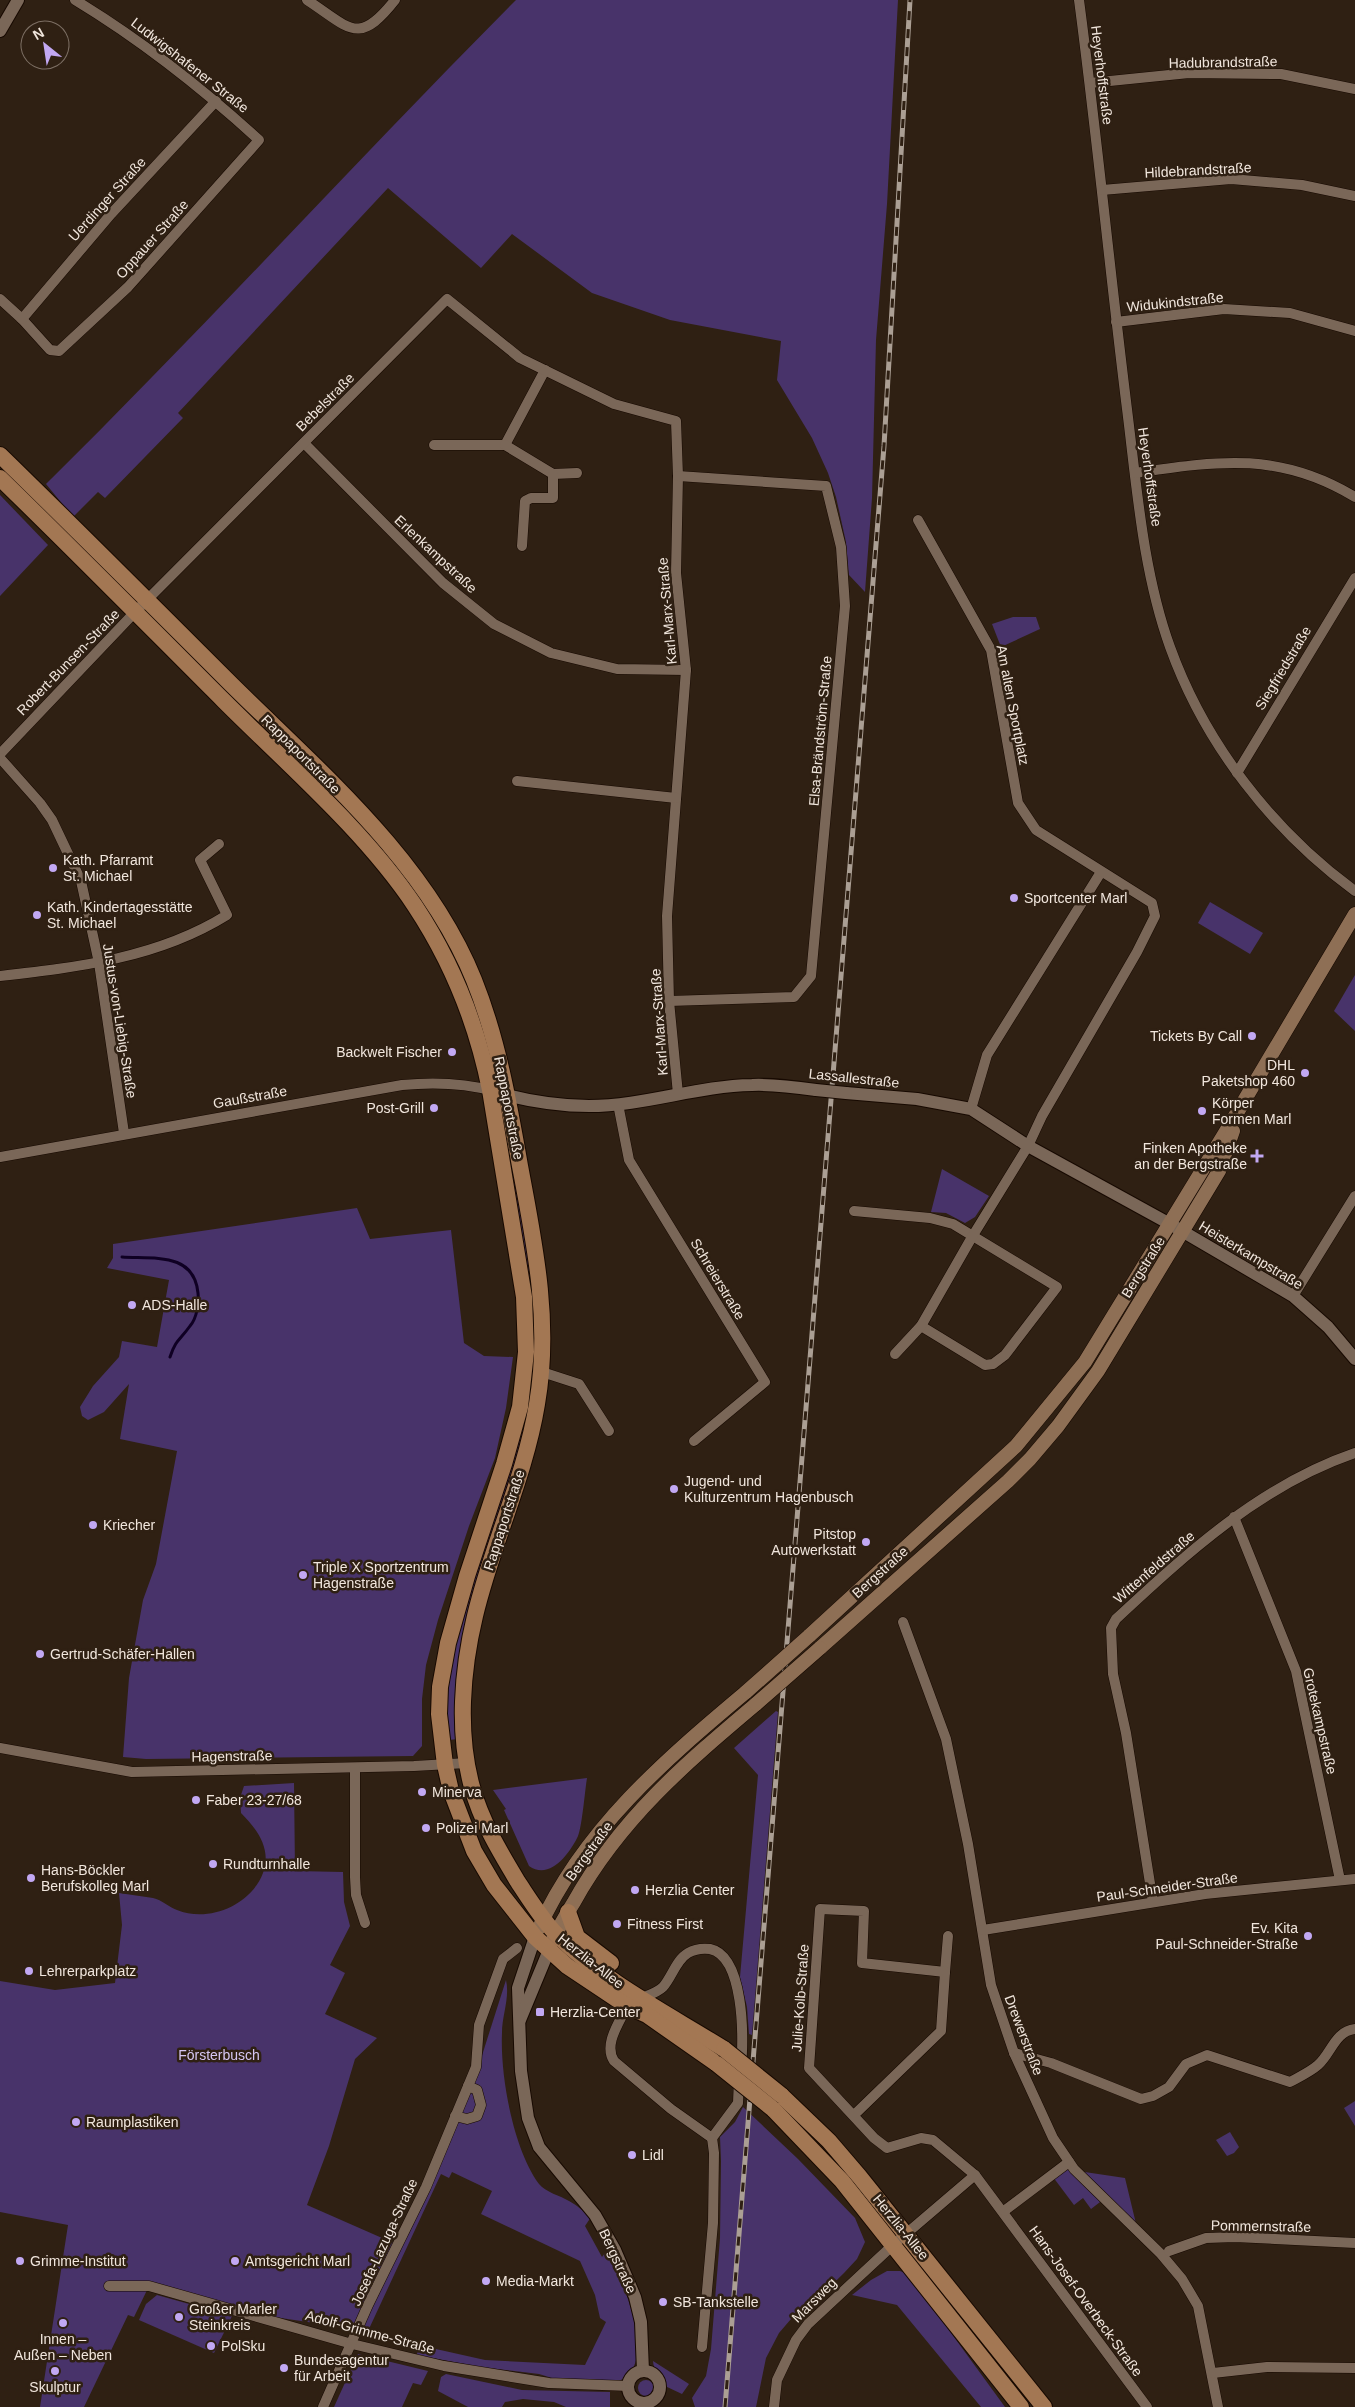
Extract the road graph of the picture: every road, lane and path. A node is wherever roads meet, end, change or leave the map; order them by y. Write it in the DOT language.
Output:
graph roads {
  1 [pos="18,0"];
  2 [pos="75,0"];
  3 [pos="307,0"];
  4 [pos="395,0"];
  5 [pos="1079,0"];
  6 [pos="0,31"];
  7 [pos="1090,83"];
  8 [pos="1355,89"];
  9 [pos="216,101"];
  10 [pos="259,140"];
  11 [pos="1102,190"];
  12 [pos="1355,196"];
  13 [pos="0,299"];
  14 [pos="22,318"];
  15 [pos="1116,322"];
  16 [pos="1355,331"];
  17 [pos="545,370"];
  18 [pos="676,421"];
  19 [pos="304,443"];
  20 [pos="434,445"];
  21 [pos="505,445"];
  22 [pos="0,455"];
  23 [pos="577,473"];
  24 [pos="1135,473"];
  25 [pos="553,474"];
  26 [pos="678,476"];
  27 [pos="0,478"];
  28 [pos="1355,497"];
  29 [pos="918,520"];
  30 [pos="522,546"];
  31 [pos="1355,578"];
  32 [pos="142,606"];
  33 [pos="686,670"];
  34 [pos="0,754"];
  35 [pos="0,758"];
  36 [pos="1236,773"];
  37 [pos="517,781"];
  38 [pos="676,798"];
  39 [pos="219,844"];
  40 [pos="1101,872"];
  41 [pos="1355,890"];
  42 [pos="1355,914"];
  43 [pos="100,963"];
  44 [pos="0,976"];
  45 [pos="669,1002"];
  46 [pos="490,1090"];
  47 [pos="678,1094"];
  48 [pos="506,1095"];
  49 [pos="1243,1102"];
  50 [pos="618,1104"];
  51 [pos="972,1109"];
  52 [pos="124,1133"];
  53 [pos="1028,1146"];
  54 [pos="0,1157"];
  55 [pos="1355,1196"];
  56 [pos="854,1211"];
  57 [pos="1170,1224"];
  58 [pos="1184,1232"];
  59 [pos="972,1237"];
  60 [pos="1293,1296"];
  61 [pos="921,1326"];
  62 [pos="894,1354"];
  63 [pos="1355,1359"];
  64 [pos="542,1372"];
  65 [pos="609,1431"];
  66 [pos="694,1441"];
  67 [pos="1355,1453"];
  68 [pos="1234,1517"];
  69 [pos="903,1622"];
  70 [pos="0,1748"];
  71 [pos="466,1763"];
  72 [pos="445,1765"];
  73 [pos="355,1768"];
  74 [pos="1355,1879"];
  75 [pos="1340,1880"];
  76 [pos="1153,1902"];
  77 [pos="568,1912"];
  78 [pos="543,1919"];
  79 [pos="365,1922"];
  80 [pos="983,1930"];
  81 [pos="555,1934"];
  82 [pos="948,1936"];
  83 [pos="535,1937"];
  84 [pos="517,1948"];
  85 [pos="549,1950"];
  86 [pos="945,1972"];
  87 [pos="647,1995"];
  88 [pos="627,2006"];
  89 [pos="518,2025"];
  90 [pos="1355,2029"];
  91 [pos="1014,2053"];
  92 [pos="468,2086"];
  93 [pos="777,2102"];
  94 [pos="854,2115"];
  95 [pos="455,2116"];
  96 [pos="712,2138"];
  97 [pos="1069,2162"];
  98 [pos="975,2175"];
  99 [pos="1004,2212"];
  100 [pos="907,2234"];
  101 [pos="1355,2243"];
  102 [pos="893,2244"];
  103 [pos="1169,2252"];
  104 [pos="109,2286"];
  105 [pos="352,2344"];
  106 [pos="702,2347"];
  107 [pos="1355,2368"];
  108 [pos="643,2371"];
  109 [pos="1213,2373"];
  110 [pos="628,2386"];
  111 [pos="640,2405"];
  112 [pos="323,2407"];
  113 [pos="774,2407"];
  114 [pos="1021,2407"];
  115 [pos="1044,2407"];
  116 [pos="1147,2407"];
  117 [pos="1218,2407"];
  1 -- 6 [label="street"];
  2 -- 9 [label="street, Ludwigshafener Straße"];
  3 -- 4 [label="street"];
  5 -- 7 [label="street, Heyerhoffstraße"];
  7 -- 8 [label="street, Hadubrandstraße"];
  7 -- 11 [label="street, Heyerhoffstraße"];
  9 -- 10 [label="street, Ludwigshafener Straße"];
  9 -- 14 [label="street, Uerdinger Straße"];
  10 -- 14 [label="street, Oppauer Straße"];
  11 -- 12 [label="street, Hildebrandstraße"];
  11 -- 15 [label="street, Heyerhoffstraße"];
  13 -- 14 [label="street"];
  15 -- 16 [label="street, Widukindstraße"];
  15 -- 24 [label="street, Heyerhoffstraße"];
  17 -- 18 [label="street, Bebelstraße"];
  17 -- 19 [label="street, Bebelstraße"];
  17 -- 21 [label="street"];
  18 -- 26 [label="street, Karl-Marx-Straße"];
  19 -- 32 [label="street, Bebelstraße"];
  19 -- 33 [label="street, Erlenkampstraße"];
  20 -- 21 [label="street"];
  21 -- 25 [label="street"];
  22 -- 32 [label="main road, Rappaportstraße"];
  23 -- 25 [label="street"];
  24 -- 28 [label="street"];
  24 -- 36 [label="street, Heyerhoffstraße"];
  25 -- 30 [label="street"];
  26 -- 33 [label="street, Karl-Marx-Straße"];
  26 -- 45 [label="street, Elsa-Brändström-Straße"];
  27 -- 32 [label="main road, Rappaportstraße"];
  29 -- 40 [label="street, Am alten Sportplatz"];
  31 -- 36 [label="street, Siegfriedstraße"];
  32 -- 34 [label="street, Robert-Bunsen-Straße"];
  32 -- 46 [label="main road, Rappaportstraße"];
  32 -- 48 [label="main road, Rappaportstraße"];
  33 -- 38 [label="street, Karl-Marx-Straße"];
  35 -- 43 [label="street, Justus-von-Liebig-Straße"];
  36 -- 41 [label="street, Heyerhoffstraße"];
  37 -- 38 [label="street"];
  38 -- 45 [label="street, Karl-Marx-Straße"];
  39 -- 43 [label="street"];
  40 -- 51 [label="street"];
  40 -- 53 [label="street, Am alten Sportplatz"];
  42 -- 49 [label="main road, Bergstraße"];
  43 -- 44 [label="street"];
  43 -- 52 [label="street, Justus-von-Liebig-Straße"];
  45 -- 47 [label="street, Karl-Marx-Straße"];
  46 -- 48 [label="street, Gaußstraße"];
  46 -- 52 [label="street, Gaußstraße"];
  46 -- 72 [label="main road, Rappaportstraße"];
  47 -- 50 [label="street, Lassallestraße"];
  47 -- 51 [label="street, Lassallestraße, bridge"];
  48 -- 50 [label="street, Lassallestraße"];
  48 -- 64 [label="main road, Rappaportstraße"];
  49 -- 57 [label="main road, Bergstraße"];
  49 -- 58 [label="main road, Bergstraße"];
  50 -- 66 [label="street, Schreierstraße"];
  51 -- 53 [label="street, Lassallestraße"];
  52 -- 54 [label="street, Gaußstraße"];
  53 -- 57 [label="street, Lassallestraße"];
  53 -- 59 [label="street, Am alten Sportplatz"];
  55 -- 60 [label="street"];
  56 -- 59 [label="street"];
  57 -- 58 [label="street, Heisterkampstraße"];
  57 -- 78 [label="main road, Bergstraße, bridge"];
  58 -- 60 [label="street, Heisterkampstraße"];
  58 -- 77 [label="main road, Bergstraße, bridge"];
  59 -- 61 [label="street, Am alten Sportplatz"];
  59 -- 61 [label="street"];
  60 -- 63 [label="street, Heisterkampstraße"];
  61 -- 62 [label="street, Am alten Sportplatz"];
  64 -- 65 [label="street"];
  64 -- 71 [label="main road, Rappaportstraße"];
  67 -- 68 [label="street, Wittenfeldstraße"];
  68 -- 75 [label="street, Grotekampstraße"];
  68 -- 76 [label="street, Wittenfeldstraße"];
  69 -- 80 [label="street, Drewerstraße"];
  70 -- 73 [label="street, Hagenstraße"];
  71 -- 72 [label="street, Hagenstraße"];
  71 -- 78 [label="main road, Rappaportstraße"];
  72 -- 73 [label="street, Hagenstraße"];
  72 -- 83 [label="main road, Rappaportstraße"];
  73 -- 79 [label="street"];
  74 -- 75 [label="street, Paul-Schneider-Straße"];
  75 -- 76 [label="street, Paul-Schneider-Straße"];
  76 -- 80 [label="street, Paul-Schneider-Straße"];
  77 -- 81 [label="main road, Bergstraße"];
  77 -- 87 [label="main road"];
  78 -- 81 [label="main road, Herzlia-Allee"];
  78 -- 83 [label="main road, Bergstraße"];
  80 -- 91 [label="street, Drewerstraße"];
  81 -- 85 [label="main road, Bergstraße"];
  81 -- 87 [label="main road, Herzlia-Allee"];
  82 -- 86 [label="street"];
  83 -- 85 [label="main road, Herzlia-Allee"];
  83 -- 89 [label="street, Bergstraße"];
  84 -- 92 [label="street, Josefa-Lazuga-Straße"];
  85 -- 88 [label="main road, Herzlia-Allee"];
  85 -- 89 [label="street, Bergstraße"];
  86 -- 94 [label="street"];
  86 -- 94 [label="street, Julie-Kolb-Straße"];
  87 -- 93 [label="main road, Herzlia-Allee, bridge"];
  87 -- 96 [label="street"];
  88 -- 93 [label="main road, Herzlia-Allee, bridge"];
  88 -- 96 [label="street, Herzlia-Allee"];
  89 -- 108 [label="street, Bergstraße"];
  90 -- 91 [label="street"];
  91 -- 97 [label="street, Drewerstraße"];
  92 -- 95 [label="street, Josefa-Lazuga-Straße"];
  92 -- 95 [label="street"];
  93 -- 100 [label="main road, Herzlia-Allee"];
  93 -- 102 [label="main road, Herzlia-Allee"];
  94 -- 98 [label="street, Julie-Kolb-Straße"];
  95 -- 105 [label="street, Josefa-Lazuga-Straße"];
  96 -- 106 [label="street"];
  97 -- 99 [label="street"];
  97 -- 109 [label="street, Drewerstraße"];
  98 -- 99 [label="street, Hans-Josef-Overbeck-Straße"];
  98 -- 100 [label="street"];
  99 -- 116 [label="street, Hans-Josef-Overbeck-Straße"];
  100 -- 102 [label="street, Marsweg"];
  100 -- 115 [label="main road, Herzlia-Allee"];
  101 -- 103 [label="street, Pommernstraße"];
  102 -- 113 [label="street, Marsweg"];
  102 -- 114 [label="main road, Herzlia-Allee"];
  104 -- 105 [label="street, Adolf-Grimme-Straße"];
  105 -- 110 [label="street, Adolf-Grimme-Straße"];
  105 -- 112 [label="street, Josefa-Lazuga-Straße"];
  107 -- 109 [label="street"];
  108 -- 110 [label="street"];
  108 -- 111 [label="street"];
  109 -- 117 [label="street, Drewerstraße"];
  110 -- 111 [label="street"];
}
